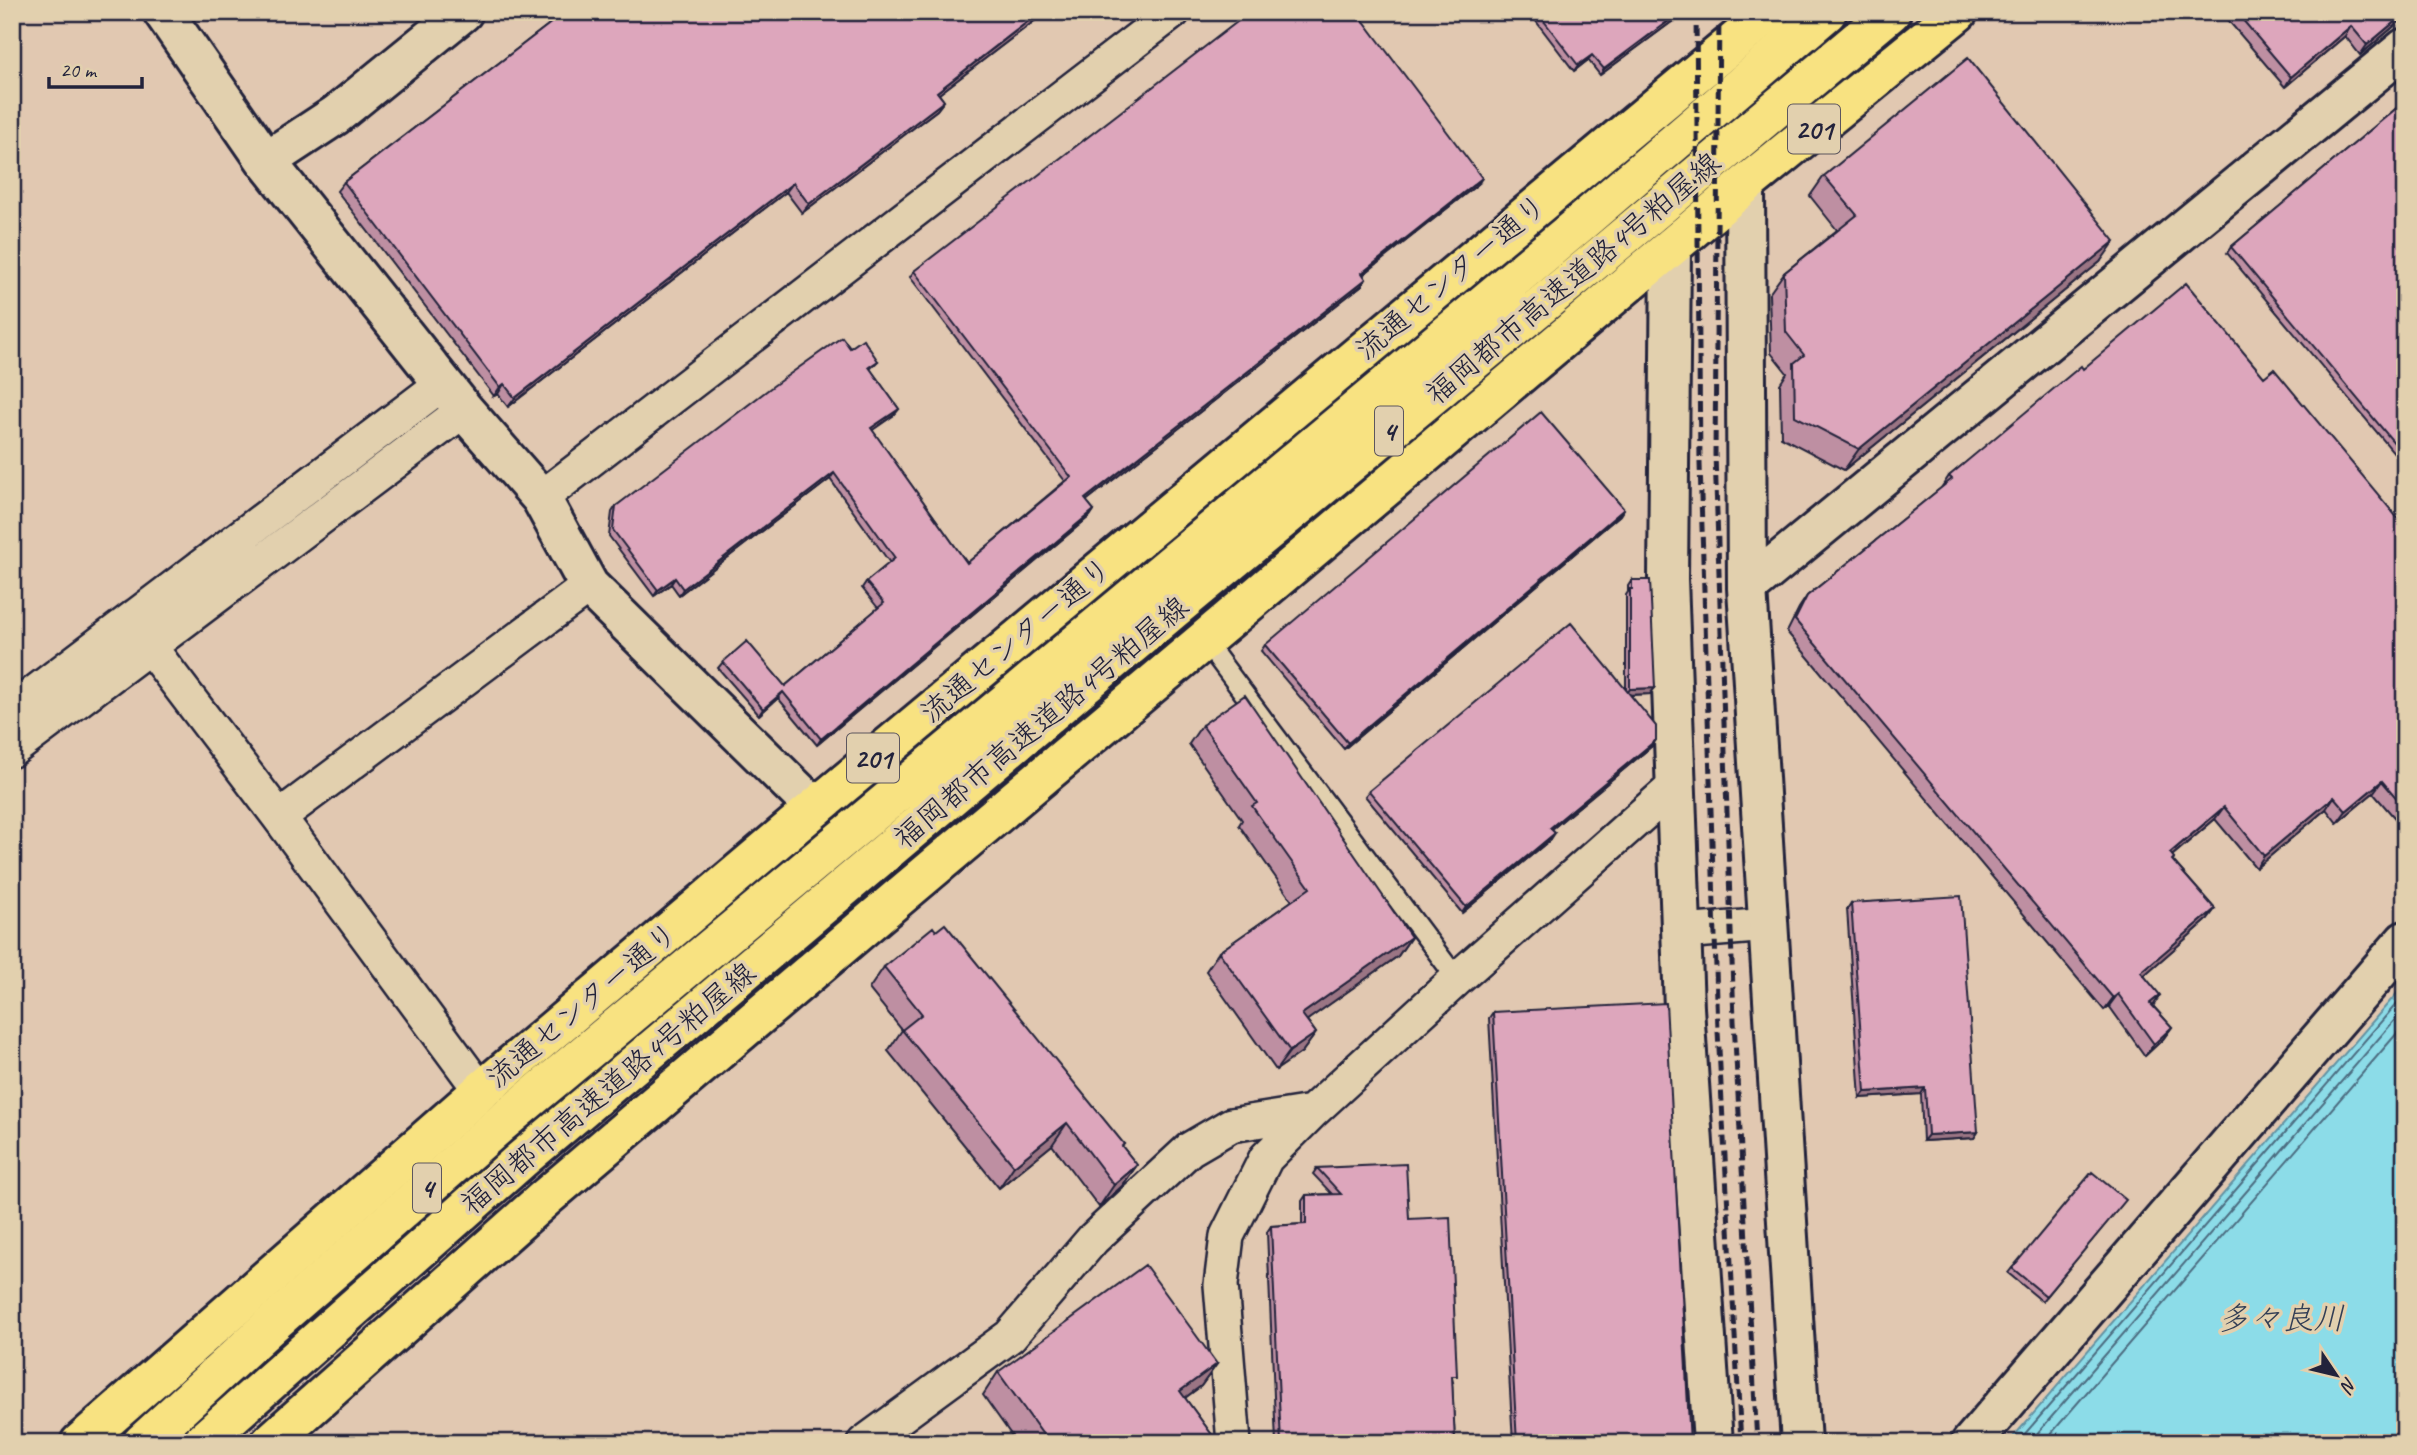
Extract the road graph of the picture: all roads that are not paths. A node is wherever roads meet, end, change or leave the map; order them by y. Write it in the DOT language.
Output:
graph roads {
  1 [pos="163,12"];
  2 [pos="463,12"];
  3 [pos="1172,12"];
  4 [pos="1770,12"];
  5 [pos="1827,12"];
  6 [pos="1891,12"];
  7 [pos="1958,12"];
  8 [pos="2405,48"];
  9 [pos="266,161"];
  10 [pos="1745,185"];
  11 [pos="1671,249"];
  12 [pos="453,397"];
  13 [pos="541,498"];
  14 [pos="589,586"];
  15 [pos="1747,588"];
  16 [pos="139,633"];
  17 [pos="1204,640"];
  18 [pos="12,710"];
  19 [pos="12,750"];
  20 [pos="1676,785"];
  21 [pos="815,808"];
  22 [pos="279,817"];
  23 [pos="1769,925"];
  24 [pos="1682,932"];
  25 [pos="2405,941"];
  26 [pos="1457,979"];
  27 [pos="481,1091"];
  28 [pos="1312,1112"];
  29 [pos="80,1443"];
  30 [pos="142,1443"];
  31 [pos="201,1443"];
  32 [pos="270,1443"];
  33 [pos="864,1443"];
  34 [pos="1234,1443"];
  35 [pos="1713,1443"];
  36 [pos="1801,1443"];
  37 [pos="1970,1443"];
  1 -- 9 [label="street"];
  2 -- 9 [label="street"];
  3 -- 13 [label="street"];
  4 -- 21 [label="highway, 流通センター通り / 201"];
  5 -- 30 [label="highway, 福岡都市高速道路4号粕屋線 / 4"];
  6 -- 31 [label="highway, 福岡都市高速道路4号粕屋線 / 4"];
  7 -- 10 [label="highway, 201"];
  8 -- 15 [label="street"];
  9 -- 12 [label="street"];
  10 -- 11 [label="highway, 201"];
  10 -- 15 [label="street"];
  11 -- 17 [label="highway, 201"];
  11 -- 20 [label="street"];
  12 -- 13 [label="street"];
  12 -- 16 [label="street"];
  13 -- 14 [label="street"];
  14 -- 21 [label="street"];
  14 -- 22 [label="street"];
  15 -- 23 [label="street"];
  16 -- 18 [label="street"];
  16 -- 19 [label="street"];
  16 -- 22 [label="street"];
  17 -- 26 [label="lane"];
  17 -- 32 [label="highway, 201"];
  20 -- 24 [label="street"];
  20 -- 26 [label="street"];
  21 -- 27 [label="highway, 流通センター通り / 201"];
  22 -- 27 [label="street"];
  23 -- 24 [label="street"];
  23 -- 36 [label="street"];
  24 -- 35 [label="street"];
  25 -- 37 [label="street"];
  26 -- 28 [label="street"];
  27 -- 29 [label="highway, 流通センター通り / 201"];
  28 -- 33 [label="street"];
  28 -- 34 [label="street"];
}
